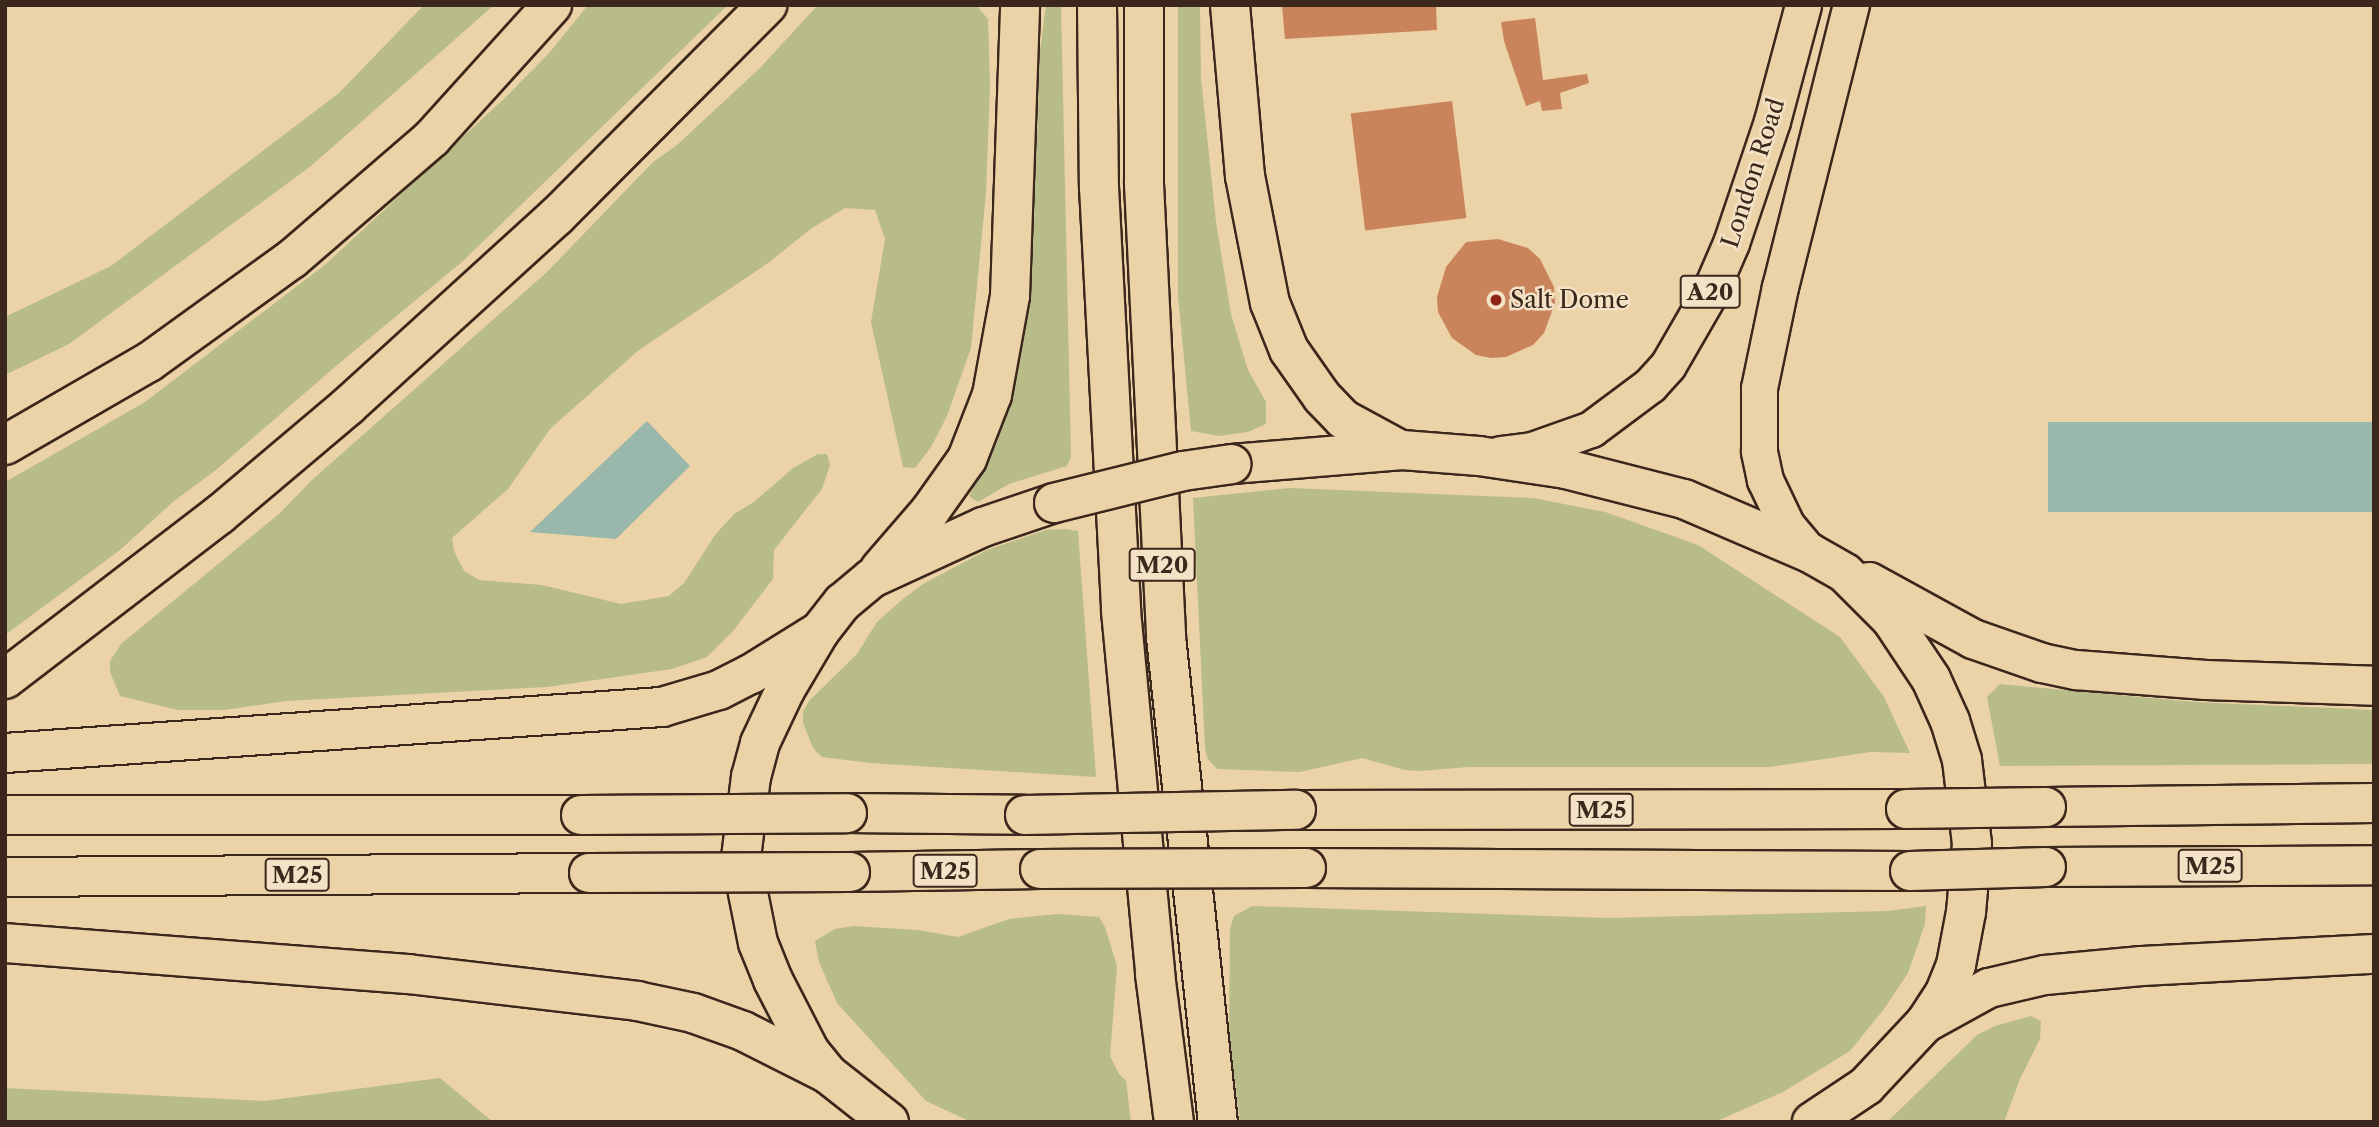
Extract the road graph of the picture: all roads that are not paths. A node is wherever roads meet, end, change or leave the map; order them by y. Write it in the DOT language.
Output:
graph roads {
  1 [pos="552,5"];
  2 [pos="768,5"];
  3 [pos="1020,5"];
  4 [pos="1097,5"];
  5 [pos="1144,5"];
  6 [pos="1230,5"];
  7 [pos="1803,5"];
  8 [pos="1852,5"];
  9 [pos="5,445"];
  10 [pos="1402,450"];
  11 [pos="1479,456"];
  12 [pos="1811,553"];
  13 [pos="1845,573"];
  14 [pos="872,578"];
  15 [pos="820,631"];
  16 [pos="5,679"];
  17 [pos="2374,686"];
  18 [pos="5,753"];
  19 [pos="2374,803"];
  20 [pos="5,815"];
  21 [pos="2374,865"];
  22 [pos="5,877"];
  23 [pos="5,943"];
  24 [pos="2374,954"];
  25 [pos="1925,1023"];
  26 [pos="828,1074"];
  27 [pos="889,1122"];
  28 [pos="1174,1122"];
  29 [pos="1219,1122"];
  30 [pos="1812,1122"];
  1 -- 9 [label="highway"];
  2 -- 16 [label="highway"];
  3 -- 14 [label="highway"];
  4 -- 28 [label="highway, M20"];
  5 -- 29 [label="highway, M20"];
  6 -- 10 [label="highway"];
  7 -- 11 [label="main road, London Road / A20"];
  8 -- 12 [label="main road, London Road / A20"];
  10 -- 11 [label="highway"];
  10 -- 14 [label="highway, bridge"];
  11 -- 12 [label="highway"];
  12 -- 13 [label="highway"];
  13 -- 17 [label="highway"];
  13 -- 25 [label="highway"];
  14 -- 15 [label="highway"];
  15 -- 18 [label="highway"];
  15 -- 26 [label="highway"];
  19 -- 20 [label="highway, M25, bridge"];
  21 -- 22 [label="highway, M25, bridge"];
  23 -- 26 [label="highway"];
  24 -- 25 [label="highway"];
  25 -- 30 [label="highway"];
  26 -- 27 [label="highway"];
}
